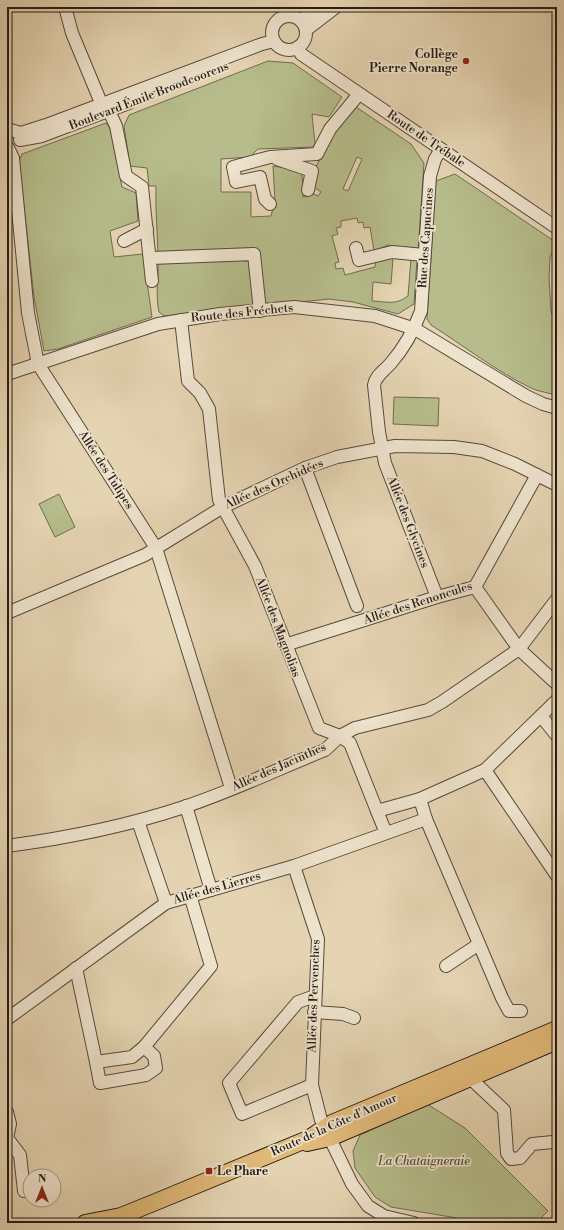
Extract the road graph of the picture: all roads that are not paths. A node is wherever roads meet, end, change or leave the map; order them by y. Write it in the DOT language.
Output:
graph roads {
  1 [pos="65,7"];
  2 [pos="318,7"];
  3 [pos="336,7"];
  4 [pos="304,25"];
  5 [pos="275,41"];
  6 [pos="298,47"];
  7 [pos="360,94"];
  8 [pos="100,98"];
  9 [pos="110,111"];
  10 [pos="13,130"];
  11 [pos="8,148"];
  12 [pos="440,149"];
  13 [pos="317,154"];
  14 [pos="270,157"];
  15 [pos="255,161"];
  16 [pos="312,170"];
  17 [pos="260,177"];
  18 [pos="308,190"];
  19 [pos="270,204"];
  20 [pos="557,228"];
  21 [pos="147,229"];
  22 [pos="124,241"];
  23 [pos="356,248"];
  24 [pos="424,255"];
  25 [pos="151,258"];
  26 [pos="152,281"];
  27 [pos="260,310"];
  28 [pos="181,320"];
  29 [pos="415,329"];
  30 [pos="38,364"];
  31 [pos="7,374"];
  32 [pos="557,408"];
  33 [pos="382,447"];
  34 [pos="305,468"];
  35 [pos="537,475"];
  36 [pos="557,484"];
  37 [pos="223,507"];
  38 [pos="156,548"];
  39 [pos="475,587"];
  40 [pos="437,597"];
  41 [pos="557,599"];
  42 [pos="357,606"];
  43 [pos="7,613"];
  44 [pos="285,644"];
  45 [pos="519,649"];
  46 [pos="557,684"];
  47 [pos="557,700"];
  48 [pos="541,716"];
  49 [pos="340,736"];
  50 [pos="557,736"];
  51 [pos="485,770"];
  52 [pos="231,788"];
  53 [pos="420,799"];
  54 [pos="186,806"];
  55 [pos="377,811"];
  56 [pos="426,819"];
  57 [pos="138,821"];
  58 [pos="386,833"];
  59 [pos="7,846"];
  60 [pos="294,866"];
  61 [pos="557,876"];
  62 [pos="211,890"];
  63 [pos="190,895"];
  64 [pos="166,903"];
  65 [pos="479,944"];
  66 [pos="446,966"];
  67 [pos="76,968"];
  68 [pos="315,996"];
  69 [pos="521,1011"];
  70 [pos="314,1012"];
  71 [pos="7,1018"];
  72 [pos="354,1018"];
  73 [pos="557,1029"];
  74 [pos="557,1041"];
  75 [pos="144,1047"];
  76 [pos="96,1062"];
  77 [pos="470,1078"];
  78 [pos="312,1085"];
  79 [pos="7,1112"];
  80 [pos="327,1132"];
  81 [pos="557,1145"];
  82 [pos="22,1174"];
  83 [pos="86,1223"];
  84 [pos="108,1223"];
  85 [pos="414,1223"];
  1 -- 8 [label="street"];
  2 -- 4 [label="street"];
  3 -- 4 [label="street"];
  4 -- 5 [label="street"];
  4 -- 6 [label="street"];
  5 -- 6 [label="street"];
  5 -- 8 [label="street, Boulevard Émile Broodcoorens"];
  5 -- 9 [label="street, Boulevard Émile Broodcoorens"];
  5 -- 10 [label="street"];
  6 -- 7 [label="street, Route de Trébale"];
  7 -- 12 [label="street, Route de Trébale"];
  7 -- 13 [label="street"];
  8 -- 10 [label="street, Boulevard Émile Broodcoorens"];
  9 -- 10 [label="street, Boulevard Émile Broodcoorens"];
  9 -- 21 [label="street"];
  10 -- 11 [label="street"];
  11 -- 30 [label="street, Allée des Tulipes"];
  12 -- 20 [label="street, Route de Trébale"];
  12 -- 24 [label="street, Rue des Capucines"];
  13 -- 14 [label="street"];
  13 -- 16 [label="street"];
  14 -- 15 [label="street"];
  14 -- 16 [label="street"];
  15 -- 17 [label="street"];
  15 -- 17 [label="street"];
  16 -- 18 [label="street"];
  17 -- 19 [label="street"];
  21 -- 22 [label="street"];
  21 -- 25 [label="street"];
  23 -- 24 [label="street"];
  24 -- 29 [label="street, Rue des Capucines"];
  25 -- 26 [label="street"];
  25 -- 27 [label="street"];
  27 -- 28 [label="street, Route des Fréchets"];
  27 -- 29 [label="street, Route des Fréchets"];
  28 -- 30 [label="street, Route des Fréchets"];
  28 -- 37 [label="street, Allée des Magnolias"];
  29 -- 32 [label="street, Route des Fréchets"];
  29 -- 33 [label="street, Rue des Capucines"];
  30 -- 31 [label="street, Route des Fréchets"];
  30 -- 38 [label="street, Allée des Tulipes"];
  33 -- 34 [label="street, Allée des Orchidées"];
  33 -- 35 [label="street, Allée des Orchidées"];
  33 -- 40 [label="street, Allée des Glycines"];
  34 -- 37 [label="street, Allée des Orchidées"];
  34 -- 42 [label="street"];
  35 -- 36 [label="street, Allée des Orchidées"];
  35 -- 39 [label="street, Allée des Renoncules"];
  37 -- 38 [label="street, Allée des Orchidées"];
  37 -- 44 [label="street, Allée des Magnolias"];
  38 -- 43 [label="street, Allée des Orchidées"];
  38 -- 52 [label="street, Allée des Tulipes"];
  39 -- 40 [label="street, Allée des Renoncules"];
  39 -- 45 [label="street"];
  40 -- 44 [label="street, Allée des Renoncules"];
  41 -- 45 [label="street, Allée des Jacinthes"];
  44 -- 49 [label="street, Allée des Magnolias"];
  45 -- 46 [label="street"];
  45 -- 49 [label="street, Allée des Jacinthes"];
  47 -- 48 [label="street"];
  48 -- 50 [label="street"];
  48 -- 51 [label="street"];
  49 -- 52 [label="street, Allée des Jacinthes"];
  49 -- 55 [label="street"];
  51 -- 53 [label="street"];
  51 -- 61 [label="street"];
  52 -- 54 [label="street, Allée des Jacinthes"];
  53 -- 55 [label="street"];
  53 -- 56 [label="street"];
  54 -- 57 [label="street, Allée des Jacinthes"];
  54 -- 62 [label="street"];
  55 -- 58 [label="street"];
  56 -- 58 [label="street, Allée des Lierres"];
  56 -- 65 [label="street"];
  57 -- 59 [label="street, Allée des Jacinthes"];
  57 -- 64 [label="street"];
  58 -- 60 [label="street, Allée des Lierres"];
  60 -- 62 [label="street, Allée des Lierres"];
  60 -- 68 [label="street, Allée des Pervenches"];
  62 -- 63 [label="street, Allée des Lierres"];
  63 -- 64 [label="street, Allée des Lierres"];
  63 -- 75 [label="street"];
  64 -- 67 [label="street, Allée des Lierres"];
  65 -- 66 [label="street"];
  65 -- 69 [label="street"];
  67 -- 71 [label="street, Allée des Lierres"];
  67 -- 76 [label="street"];
  68 -- 70 [label="street, Allée des Pervenches"];
  68 -- 78 [label="street"];
  70 -- 72 [label="street"];
  70 -- 78 [label="street, Allée des Pervenches"];
  73 -- 80 [label="main road, Route de la Côte d'Amour"];
  74 -- 77 [label="main road, Route de la Côte d'Amour"];
  75 -- 76 [label="street"];
  75 -- 76 [label="street"];
  77 -- 80 [label="main road, Route de la Côte d'Amour"];
  77 -- 81 [label="street"];
  78 -- 80 [label="street, Allée des Pervenches"];
  79 -- 82 [label="street"];
  80 -- 83 [label="main road, Route de la Côte d'Amour"];
  80 -- 84 [label="main road, Route de la Côte d'Amour"];
  80 -- 85 [label="street, Allée des Pervenches"];
}
